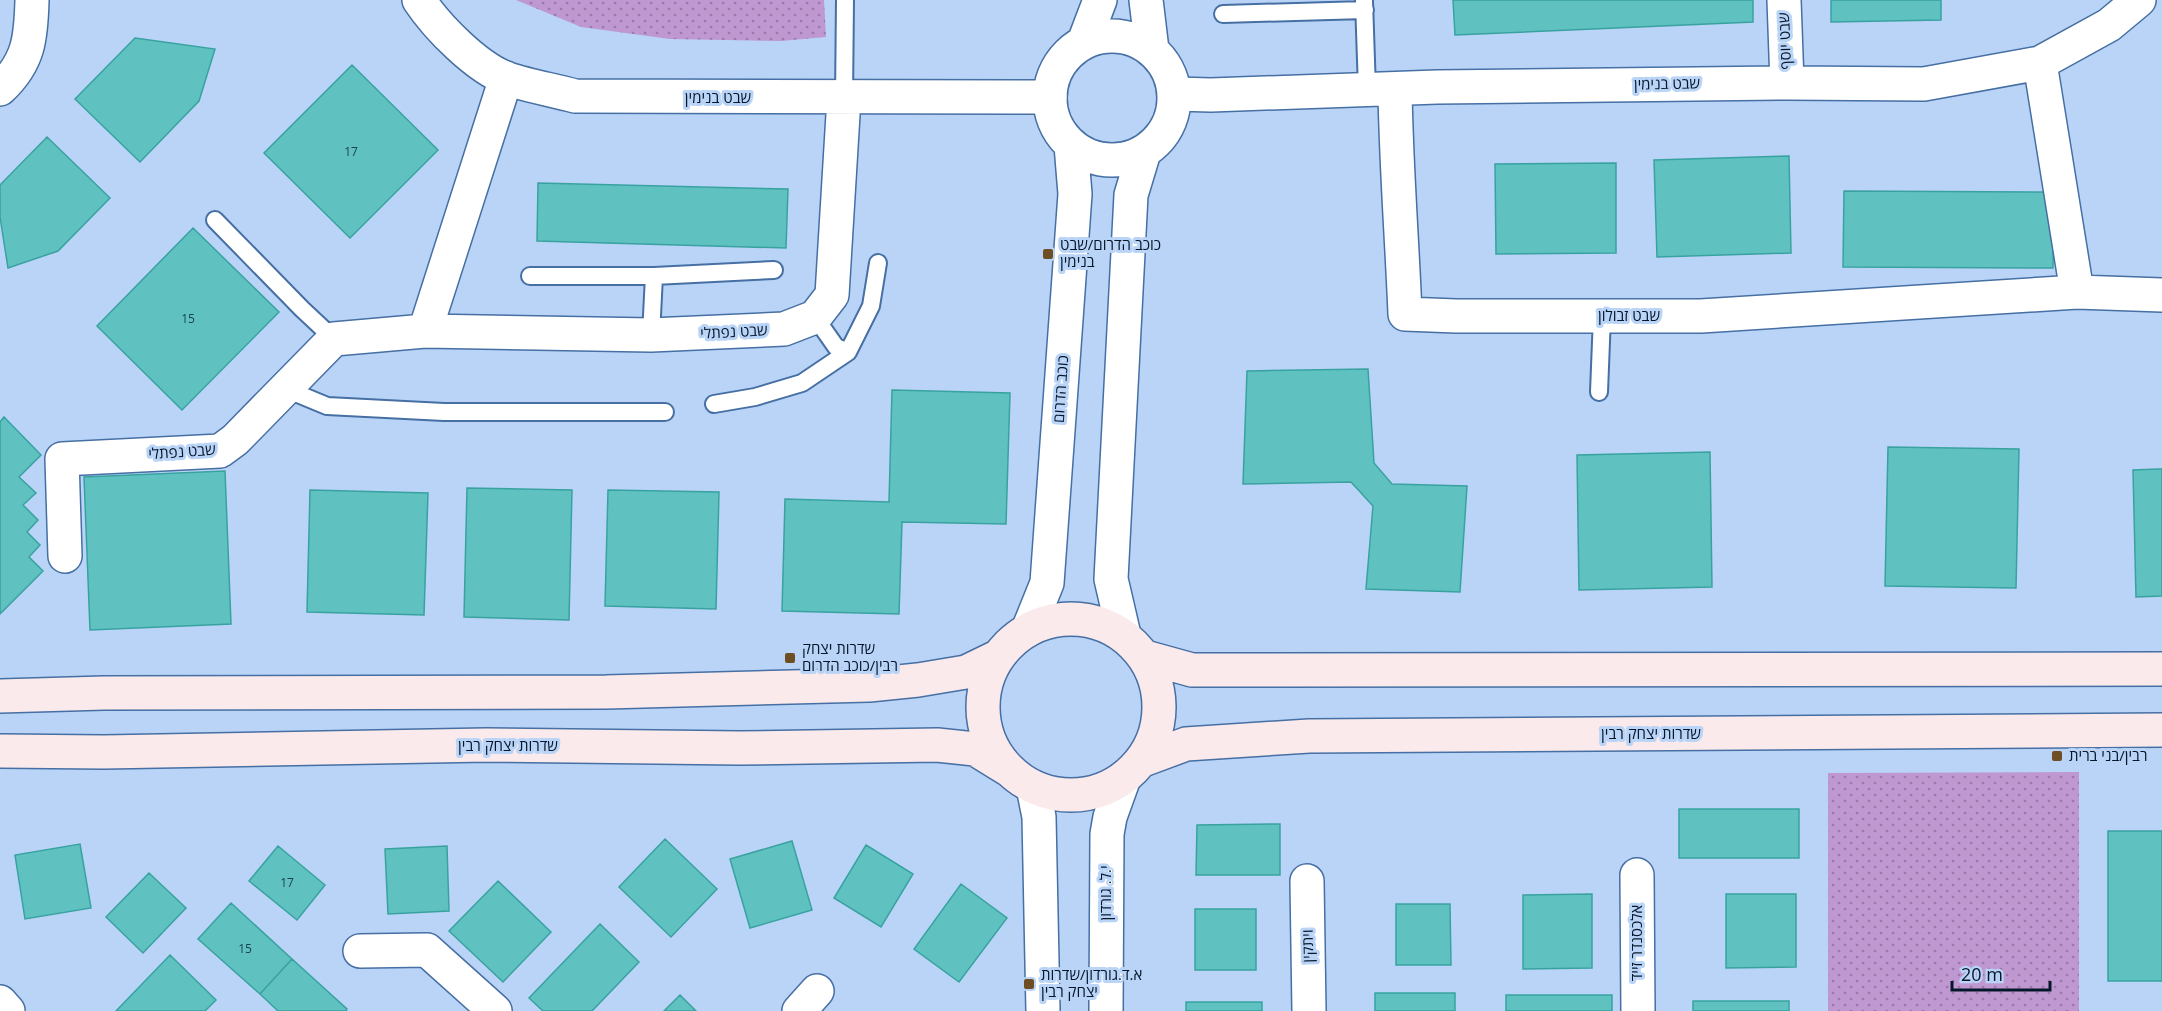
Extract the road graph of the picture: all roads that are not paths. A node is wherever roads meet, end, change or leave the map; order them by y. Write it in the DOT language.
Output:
graph roads {
  1 [pos="32,0"];
  2 [pos="419,0"];
  3 [pos="845,0"];
  4 [pos="1100,0"];
  5 [pos="1146,0"];
  6 [pos="1784,0"];
  7 [pos="2139,0"];
  8 [pos="1365,5"];
  9 [pos="1224,14"];
  10 [pos="1084,42"];
  11 [pos="1152,50"];
  12 [pos="2040,63"];
  13 [pos="506,78"];
  14 [pos="1787,83"];
  15 [pos="0,89"];
  16 [pos="1381,90"];
  17 [pos="1175,94"];
  18 [pos="1050,97"];
  19 [pos="844,98"];
  20 [pos="1071,145"];
  21 [pos="1144,152"];
  22 [pos="216,220"];
  23 [pos="878,262"];
  24 [pos="774,270"];
  25 [pos="530,276"];
  26 [pos="654,276"];
  27 [pos="2077,292"];
  28 [pos="2162,295"];
  29 [pos="1602,316"];
  30 [pos="815,317"];
  31 [pos="425,331"];
  32 [pos="651,335"];
  33 [pos="334,339"];
  34 [pos="848,352"];
  35 [pos="286,389"];
  36 [pos="1599,392"];
  37 [pos="714,404"];
  38 [pos="665,412"];
  39 [pos="65,556"];
  40 [pos="1028,630"];
  41 [pos="1134,646"];
  42 [pos="999,656"];
  43 [pos="2162,669"];
  44 [pos="0,696"];
  45 [pos="2162,730"];
  46 [pos="0,751"];
  47 [pos="1133,769"];
  48 [pos="1021,778"];
  49 [pos="1637,875"];
  50 [pos="1307,881"];
  51 [pos="360,951"];
  52 [pos="0,1002"];
  53 [pos="8,1011"];
  54 [pos="495,1011"];
  55 [pos="1043,1011"];
  56 [pos="1106,1011"];
  57 [pos="1309,1011"];
  58 [pos="1638,1011"];
  1 -- 15 [label="street"];
  2 -- 13 [label="street, שבט בנימין"];
  3 -- 19 [label="lane"];
  4 -- 10 [label="street"];
  5 -- 11 [label="street"];
  6 -- 14 [label="street, שבט יוסף"];
  7 -- 12 [label="street, שבט בנימין"];
  8 -- 9 [label="lane"];
  8 -- 16 [label="lane"];
  10 -- 11 [label="street"];
  10 -- 18 [label="street"];
  11 -- 17 [label="street"];
  12 -- 14 [label="street, שבט בנימין"];
  12 -- 27 [label="street"];
  13 -- 19 [label="street, שבט בנימין"];
  13 -- 31 [label="street"];
  14 -- 16 [label="street, שבט בנימין"];
  16 -- 17 [label="street, שבט בנימין"];
  16 -- 29 [label="street, שבט זבולון"];
  17 -- 21 [label="street"];
  18 -- 19 [label="street, שבט בנימין"];
  18 -- 20 [label="street"];
  19 -- 30 [label="street"];
  20 -- 21 [label="street"];
  20 -- 40 [label="street, כוכב הדרום"];
  21 -- 41 [label="street"];
  22 -- 33 [label="lane"];
  23 -- 34 [label="lane"];
  24 -- 26 [label="lane"];
  25 -- 26 [label="lane"];
  26 -- 32 [label="lane"];
  27 -- 28 [label="street, שבט זבולון"];
  27 -- 29 [label="street, שבט זבולון"];
  29 -- 36 [label="lane"];
  30 -- 32 [label="street, שבט נפתלי"];
  30 -- 34 [label="lane"];
  31 -- 32 [label="street, שבט נפתלי"];
  31 -- 33 [label="street, שבט נפתלי"];
  33 -- 35 [label="street, שבט נפתלי"];
  34 -- 37 [label="lane"];
  35 -- 38 [label="lane"];
  35 -- 39 [label="street, שבט נפתלי"];
  40 -- 41 [label="main road"];
  40 -- 42 [label="main road"];
  41 -- 43 [label="main road"];
  41 -- 47 [label="main road"];
  42 -- 44 [label="main road"];
  42 -- 48 [label="main road"];
  45 -- 47 [label="main road, שדרות יצחק רבין"];
  46 -- 48 [label="main road, שדרות יצחק רבין"];
  47 -- 48 [label="main road"];
  47 -- 56 [label="street, י.ל. גורדון"];
  48 -- 55 [label="street"];
  49 -- 58 [label="street, אלכסנדר זייד"];
  50 -- 57 [label="street, ויתקין"];
  51 -- 54 [label="street"];
  52 -- 53 [label="street"];
}
